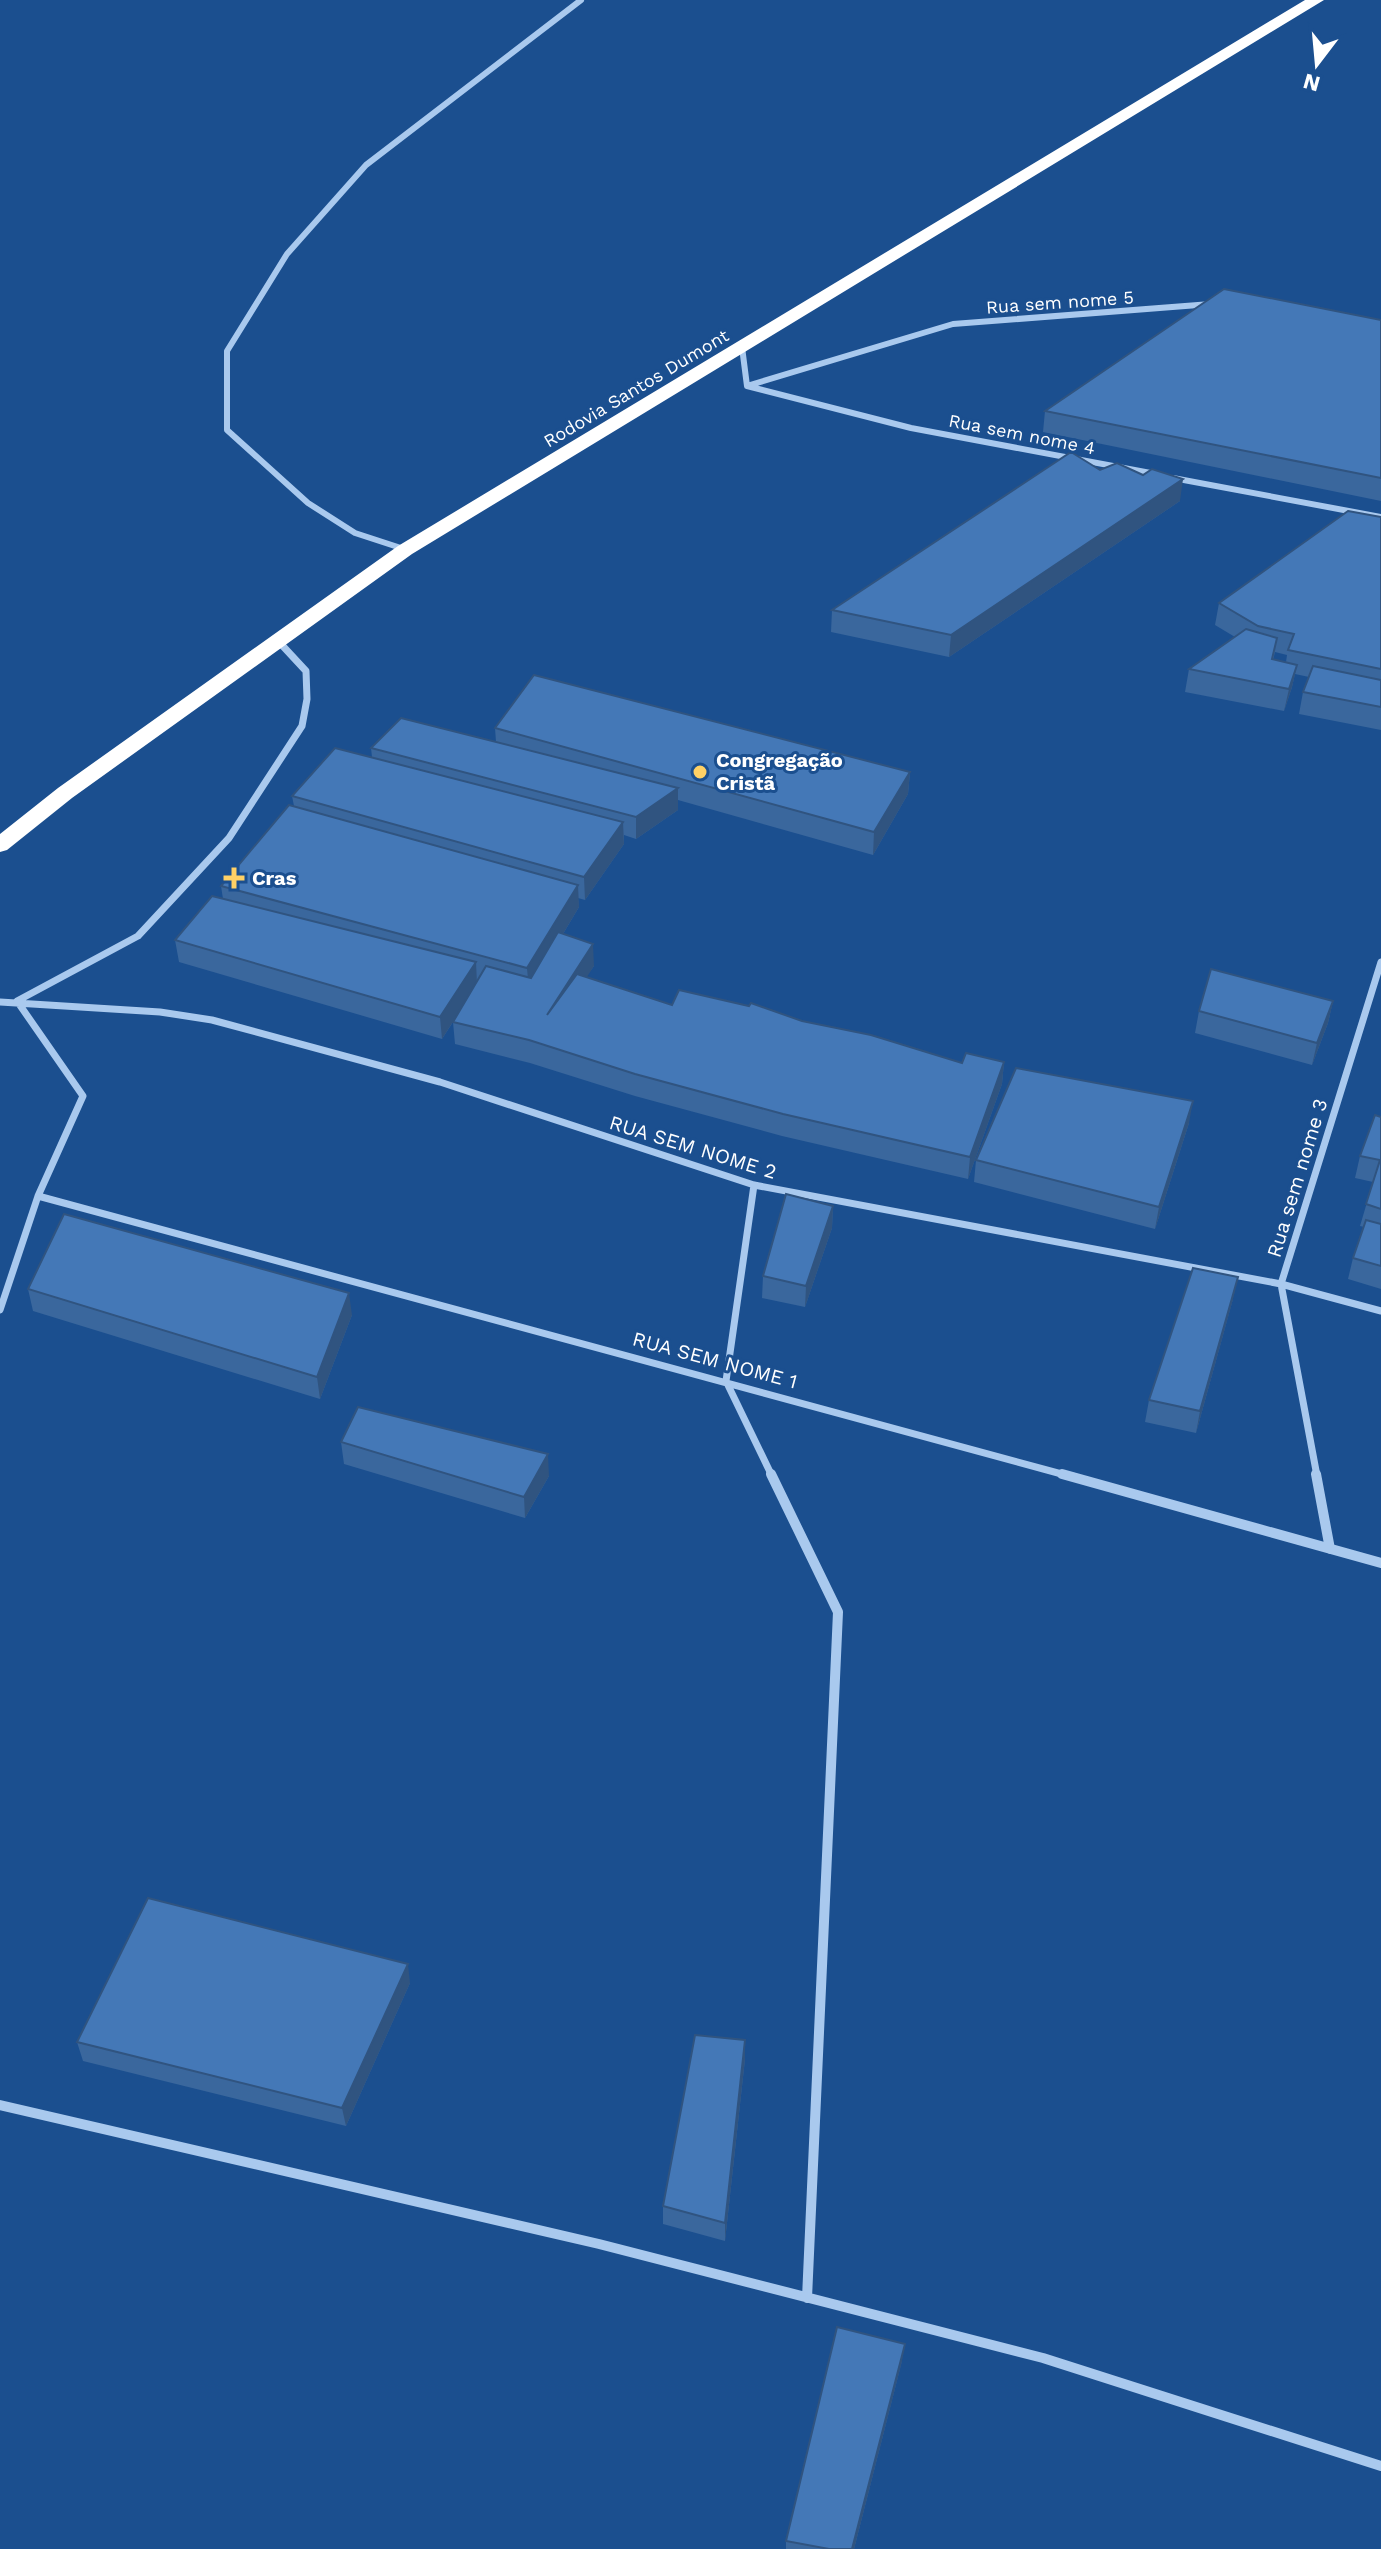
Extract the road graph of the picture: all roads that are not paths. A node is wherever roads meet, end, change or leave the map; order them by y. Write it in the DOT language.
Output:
graph roads {
  1 [pos="581,0"];
  2 [pos="1316,0"];
  3 [pos="1219,303"];
  4 [pos="742,347"];
  5 [pos="747,386"];
  6 [pos="1381,517"];
  7 [pos="405,550"];
  8 [pos="277,640"];
  9 [pos="0,845"];
  10 [pos="1381,962"];
  11 [pos="17,1001"];
  12 [pos="0,1002"];
  13 [pos="754,1185"];
  14 [pos="38,1196"];
  15 [pos="1281,1284"];
  16 [pos="0,1310"];
  17 [pos="1381,1311"];
  18 [pos="726,1381"];
  19 [pos="1330,1549"];
  20 [pos="1381,1563"];
  21 [pos="0,2105"];
  22 [pos="807,2298"];
  23 [pos="1381,2466"];
  1 -- 7 [label="street"];
  2 -- 4 [label="highway, Rodovia Santos Dumont"];
  3 -- 5 [label="street, Rua sem nome 5"];
  4 -- 5 [label="street"];
  4 -- 7 [label="highway, Rodovia Santos Dumont"];
  5 -- 6 [label="street, Rua sem nome 4"];
  7 -- 8 [label="highway, Rodovia Santos Dumont"];
  8 -- 9 [label="highway, Rodovia Santos Dumont"];
  8 -- 11 [label="street"];
  10 -- 15 [label="street, Rua sem nome 3"];
  11 -- 12 [label="street, RUA SEM NOME 2"];
  11 -- 13 [label="street, RUA SEM NOME 2"];
  11 -- 14 [label="street"];
  13 -- 15 [label="street, RUA SEM NOME 2"];
  13 -- 18 [label="street"];
  14 -- 16 [label="street"];
  14 -- 18 [label="street, RUA SEM NOME 1"];
  15 -- 17 [label="street, RUA SEM NOME 2"];
  15 -- 19 [label="street, Rua sem nome 3"];
  18 -- 19 [label="street, RUA SEM NOME 1"];
  18 -- 22 [label="street"];
  19 -- 20 [label="street, RUA SEM NOME 1"];
  21 -- 22 [label="street"];
  22 -- 23 [label="street"];
}
